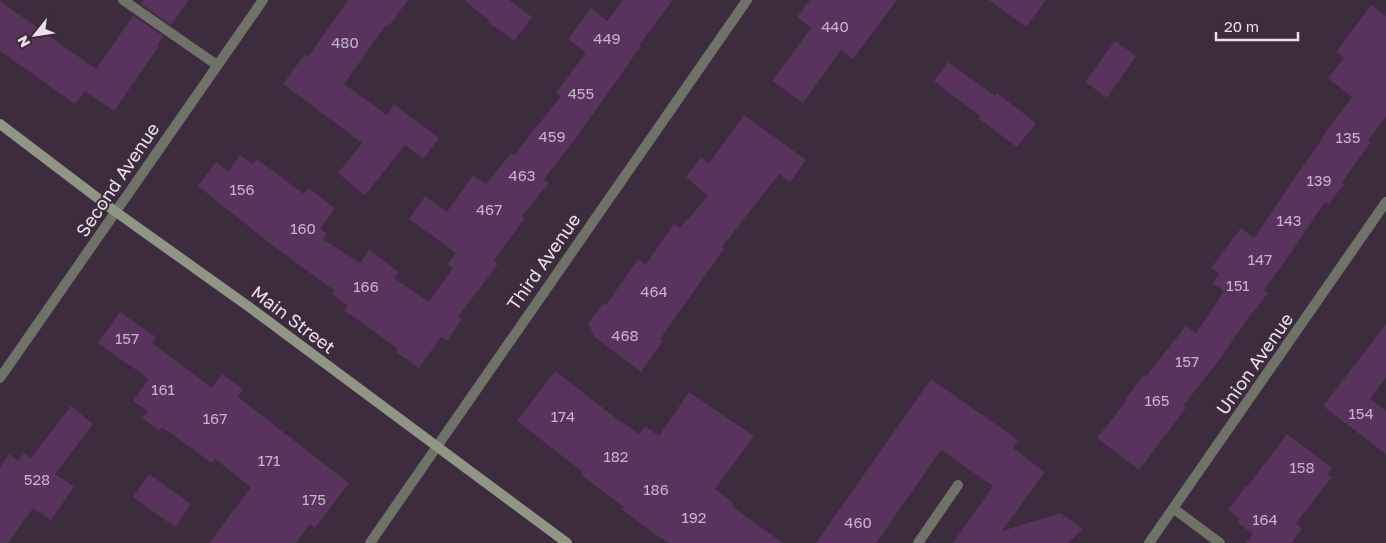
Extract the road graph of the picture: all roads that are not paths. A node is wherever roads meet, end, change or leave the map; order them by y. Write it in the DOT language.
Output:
graph roads {
  1 [pos="123,0"];
  2 [pos="263,0"];
  3 [pos="746,0"];
  4 [pos="217,65"];
  5 [pos="0,124"];
  6 [pos="1386,202"];
  7 [pos="116,212"];
  8 [pos="0,378"];
  9 [pos="436,446"];
  10 [pos="958,484"];
  11 [pos="1174,509"];
  12 [pos="370,543"];
  13 [pos="567,543"];
  14 [pos="918,543"];
  15 [pos="1149,543"];
  16 [pos="1220,543"];
  1 -- 4 [label="street"];
  2 -- 4 [label="street, Second Avenue"];
  3 -- 9 [label="street, Third Avenue"];
  4 -- 7 [label="street, Second Avenue"];
  5 -- 7 [label="street, Main Street"];
  6 -- 11 [label="street, Union Avenue"];
  7 -- 8 [label="street, Second Avenue"];
  7 -- 9 [label="street, Main Street"];
  9 -- 12 [label="street, Third Avenue"];
  9 -- 13 [label="street, Main Street"];
  10 -- 14 [label="street"];
  11 -- 15 [label="street, Union Avenue"];
  11 -- 16 [label="street"];
}
